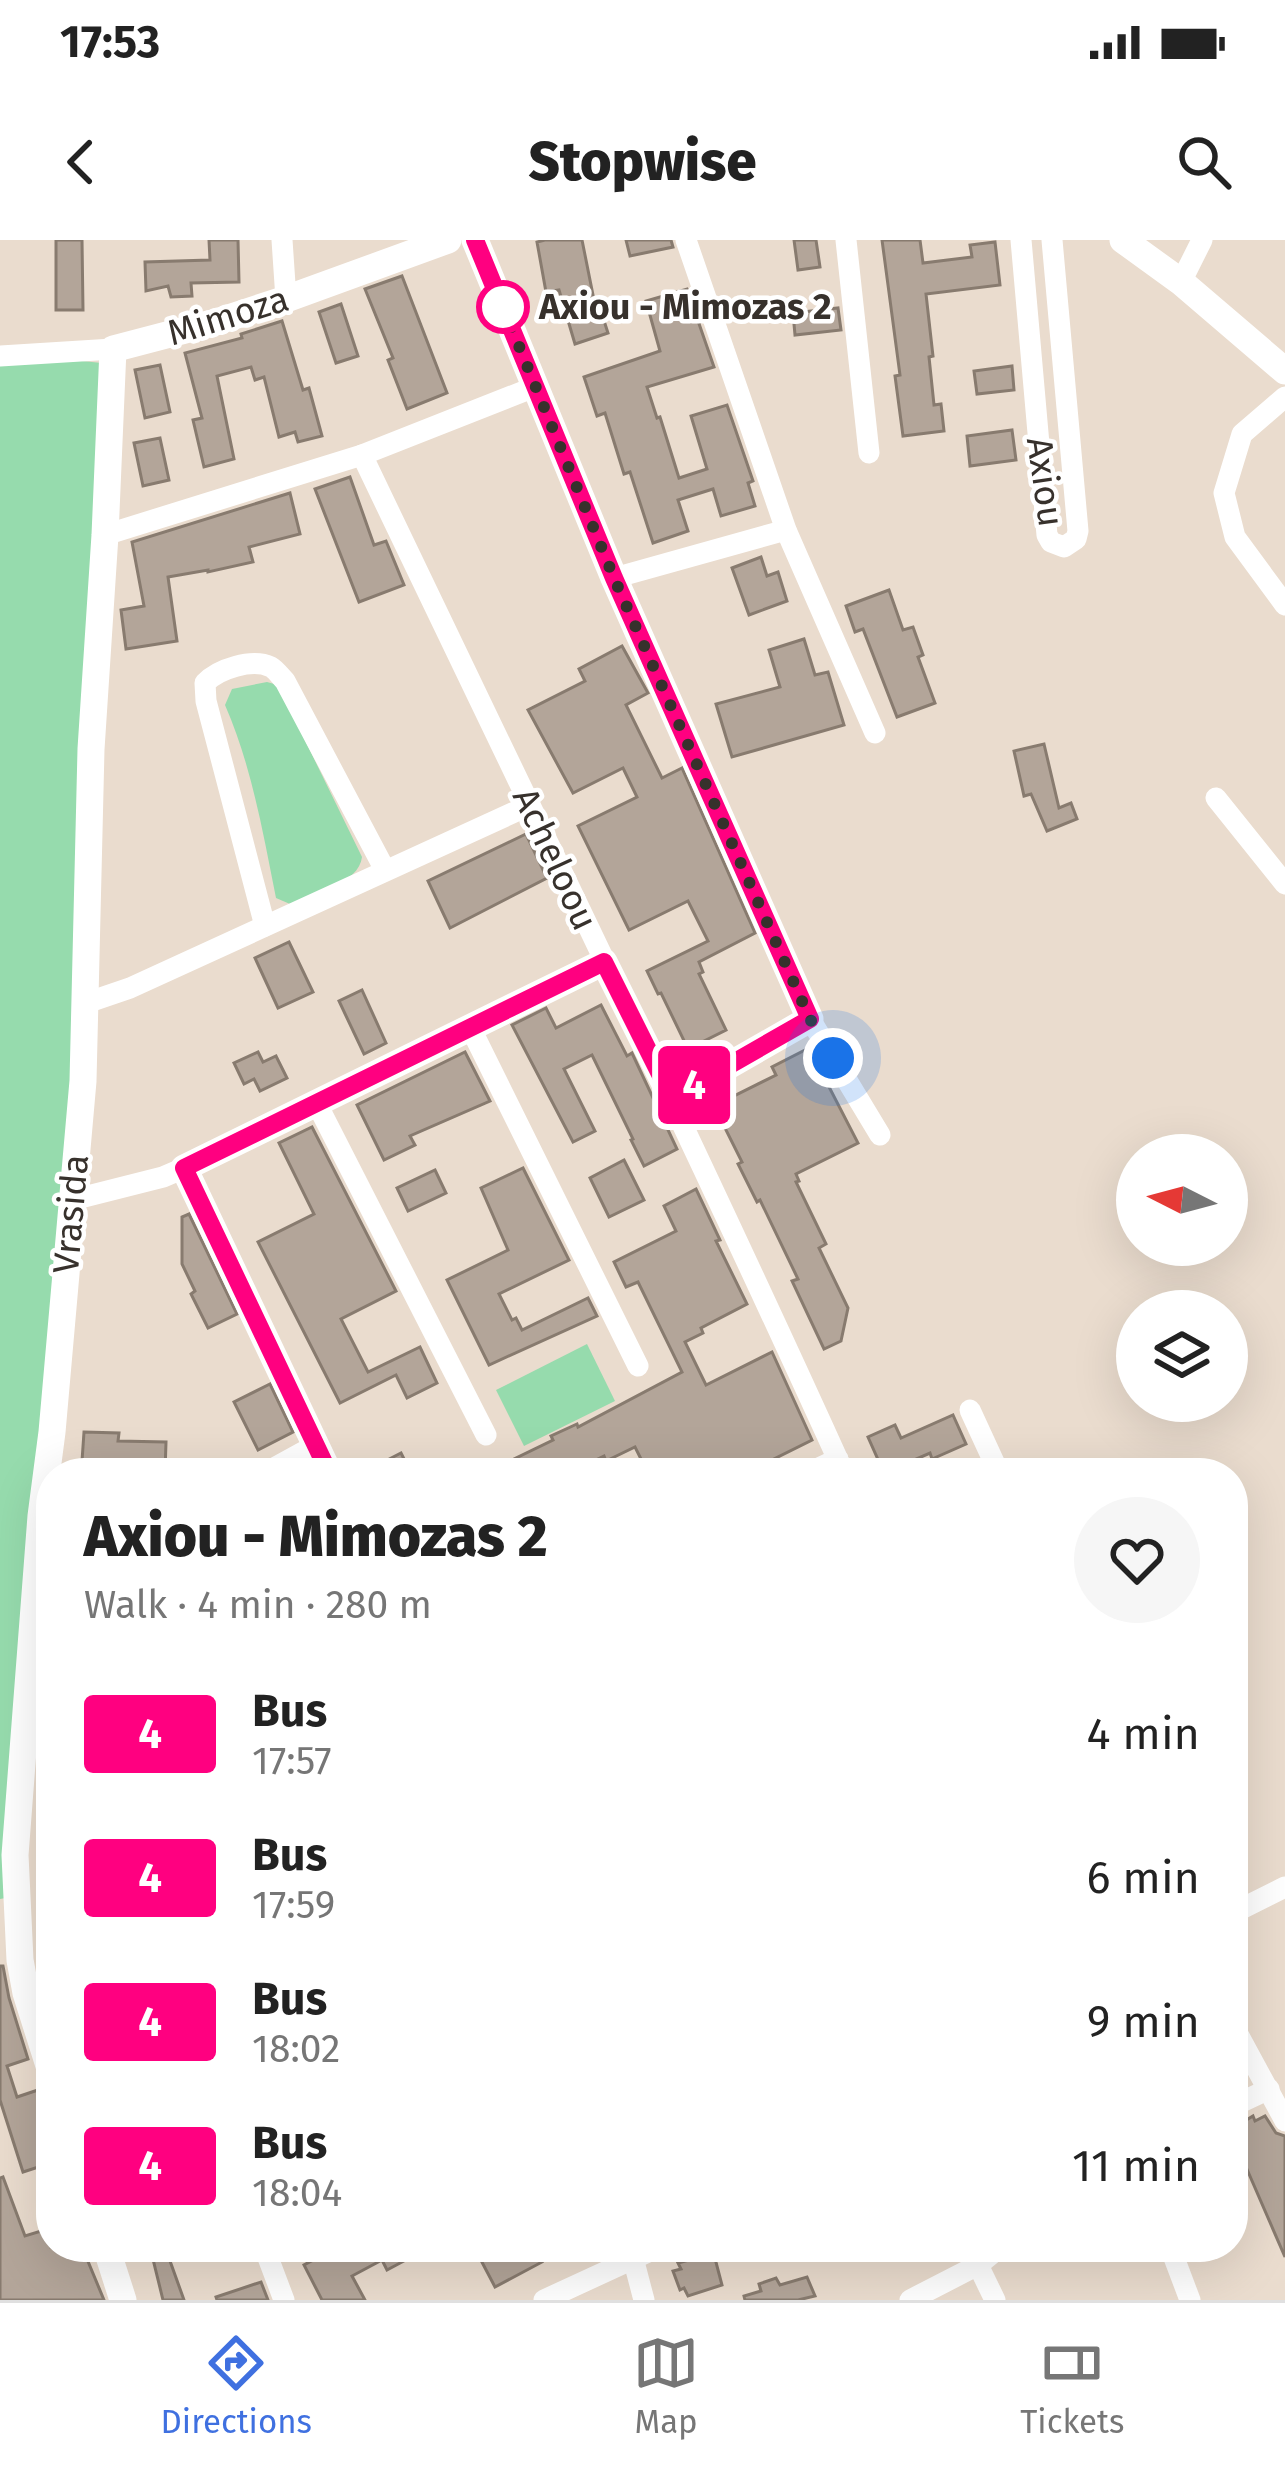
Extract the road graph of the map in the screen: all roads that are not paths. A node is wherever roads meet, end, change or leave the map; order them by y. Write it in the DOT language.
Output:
graph roads {
  1 [pos="283,240"];
  2 [pos="448,240"];
  3 [pos="475,240"];
  4 [pos="686,240"];
  5 [pos="846,240"];
  6 [pos="1021,240"];
  7 [pos="1052,240"];
  8 [pos="1123,240"];
  9 [pos="1202,240"];
  10 [pos="1181,282"];
  11 [pos="286,299"];
  12 [pos="113,349"];
  13 [pos="0,356"];
  14 [pos="1285,371"];
  15 [pos="537,386"];
  16 [pos="1285,397"];
  17 [pos="869,453"];
  18 [pos="362,455"];
  19 [pos="786,530"];
  20 [pos="105,535"];
  21 [pos="614,578"];
  22 [pos="1285,605"];
  23 [pos="875,733"];
  24 [pos="1216,798"];
  25 [pos="530,806"];
  26 [pos="385,870"];
  27 [pos="1285,884"];
  28 [pos="265,926"];
  29 [pos="604,962"];
  30 [pos="86,1003"];
  31 [pos="810,1019"];
  32 [pos="470,1027"];
  33 [pos="672,1098"];
  34 [pos="317,1104"];
  35 [pos="880,1136"];
  36 [pos="184,1168"];
  37 [pos="72,1200"];
  38 [pos="638,1366"];
  39 [pos="970,1409"];
  40 [pos="486,1435"];
  41 [pos="316,1445"];
  42 [pos="50,1458"];
  43 [pos="292,1458"];
  44 [pos="322,1458"];
  45 [pos="837,1458"];
  46 [pos="992,1458"];
  47 [pos="36,1622"];
  48 [pos="1278,1894"];
  49 [pos="1248,1907"];
  50 [pos="36,2021"];
  51 [pos="1248,2052"];
  52 [pos="1269,2089"];
  53 [pos="1248,2099"];
  54 [pos="1285,2121"];
  55 [pos="111,2262"];
  56 [pos="274,2262"];
  57 [pos="625,2262"];
  58 [pos="634,2262"];
  59 [pos="982,2262"];
  60 [pos="1176,2262"];
  61 [pos="978,2265"];
  62 [pos="123,2300"];
  63 [pos="284,2300"];
  64 [pos="544,2300"];
  65 [pos="644,2300"];
  66 [pos="910,2300"];
  67 [pos="995,2300"];
  68 [pos="1190,2300"];
  1 -- 11 [label="street"];
  2 -- 11 [label="street, Mimoza"];
  3 -- 15 [label="street"];
  4 -- 19 [label="street"];
  5 -- 17 [label="street"];
  6 -- 7 [label="street, Axiou"];
  8 -- 10 [label="street"];
  9 -- 10 [label="street"];
  10 -- 14 [label="street"];
  11 -- 12 [label="street, Mimoza"];
  12 -- 13 [label="street, Mimoza"];
  12 -- 20 [label="street, Vrasida"];
  15 -- 18 [label="street"];
  15 -- 21 [label="street"];
  16 -- 22 [label="street"];
  18 -- 20 [label="street"];
  18 -- 25 [label="street, Acheloou"];
  19 -- 21 [label="street"];
  19 -- 23 [label="street"];
  20 -- 30 [label="street, Vrasida"];
  21 -- 31 [label="street"];
  24 -- 27 [label="street"];
  25 -- 26 [label="street"];
  25 -- 29 [label="street, Acheloou"];
  26 -- 28 [label="street"];
  26 -- 28 [label="street"];
  28 -- 30 [label="street"];
  29 -- 32 [label="street"];
  29 -- 33 [label="street, Acheloou"];
  30 -- 37 [label="street, Vrasida"];
  31 -- 33 [label="street"];
  31 -- 35 [label="street"];
  32 -- 34 [label="street"];
  32 -- 38 [label="street"];
  33 -- 45 [label="street, Acheloou"];
  34 -- 36 [label="street"];
  34 -- 40 [label="street"];
  36 -- 37 [label="street"];
  36 -- 41 [label="street"];
  37 -- 42 [label="street, Vrasida"];
  39 -- 46 [label="street"];
  41 -- 43 [label="street"];
  41 -- 44 [label="street"];
  47 -- 50 [label="street, Vrasida"];
  48 -- 49 [label="street"];
  51 -- 52 [label="street"];
  52 -- 53 [label="street"];
  52 -- 54 [label="street"];
  55 -- 62 [label="street"];
  56 -- 63 [label="street"];
  57 -- 64 [label="street"];
  58 -- 65 [label="street"];
  59 -- 61 [label="street"];
  60 -- 68 [label="street"];
  61 -- 66 [label="street"];
  61 -- 67 [label="street"];
}
